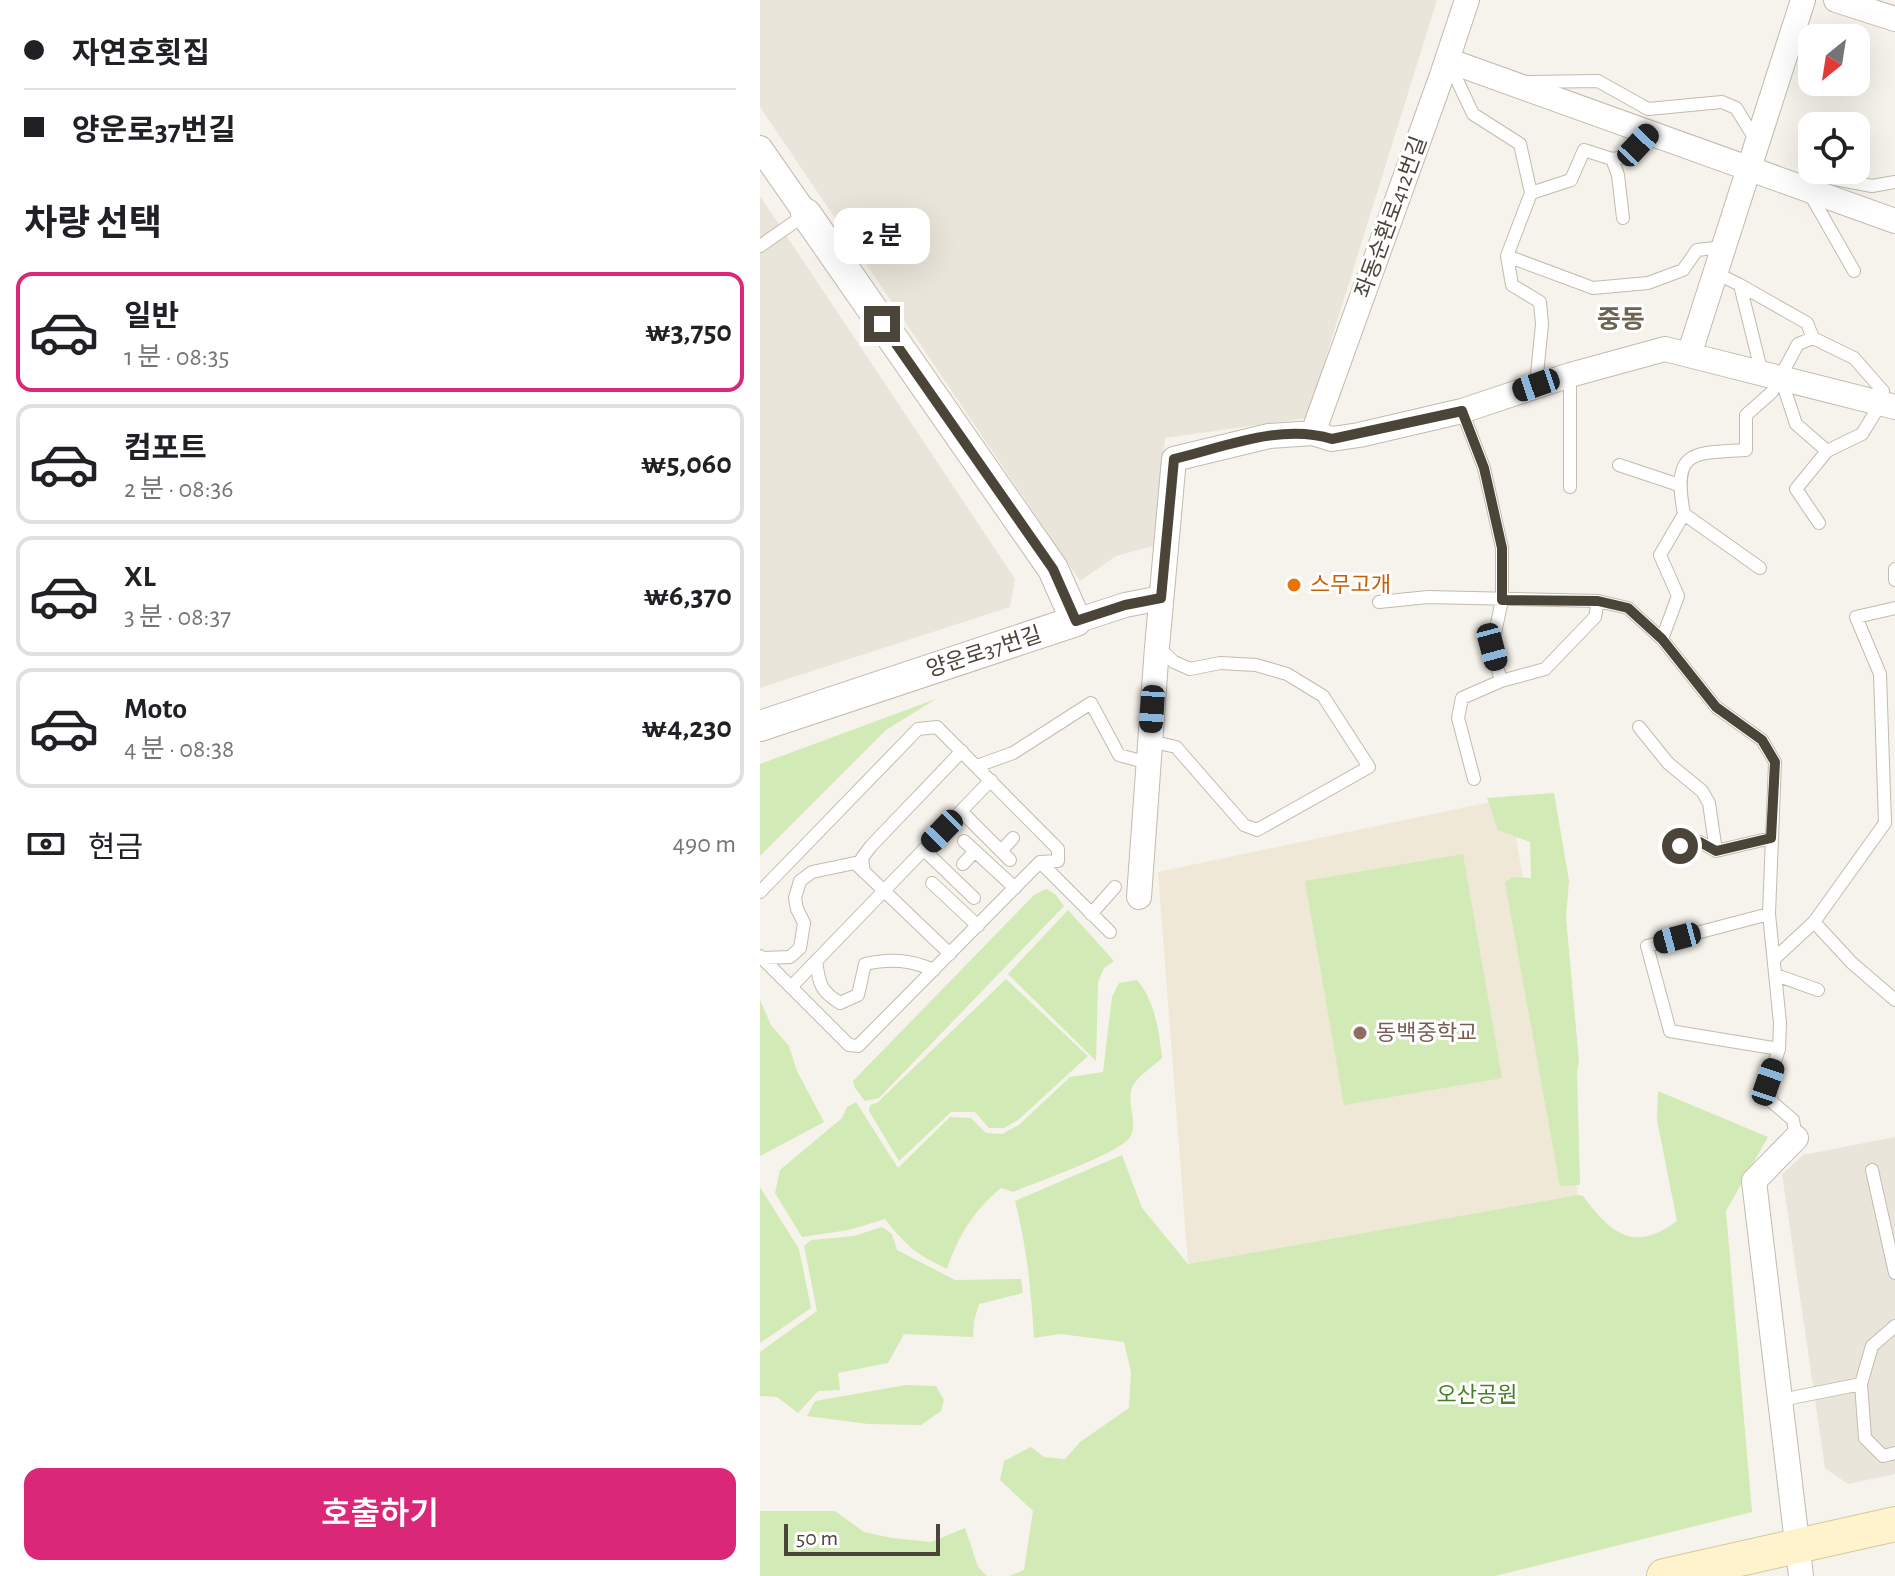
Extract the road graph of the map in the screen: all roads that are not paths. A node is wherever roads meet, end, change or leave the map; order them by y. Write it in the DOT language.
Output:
graph roads {
  1 [pos="1467,0"];
  2 [pos="1803,0"];
  3 [pos="1836,0"];
  4 [pos="1895,19"];
  5 [pos="1447,60"];
  6 [pos="1510,82"];
  7 [pos="1649,133"];
  8 [pos="1757,142"];
  9 [pos="760,148"];
  10 [pos="1612,159"];
  11 [pos="1749,169"];
  12 [pos="1798,179"];
  13 [pos="1895,182"];
  14 [pos="1824,184"];
  15 [pos="1531,193"];
  16 [pos="806,214"];
  17 [pos="1623,218"];
  18 [pos="1895,221"];
  19 [pos="760,246"];
  20 [pos="1724,247"];
  21 [pos="1507,256"];
  22 [pos="1854,271"];
  23 [pos="1716,273"];
  24 [pos="1740,285"];
  25 [pos="1813,338"];
  26 [pos="1689,355"];
  27 [pos="1570,375"];
  28 [pos="1771,376"];
  29 [pos="1536,385"];
  30 [pos="1888,405"];
  31 [pos="1462,411"];
  32 [pos="1313,433"];
  33 [pos="1827,451"];
  34 [pos="1619,465"];
  35 [pos="1679,485"];
  36 [pos="1570,487"];
  37 [pos="1684,514"];
  38 [pos="1819,523"];
  39 [pos="1760,568"];
  40 [pos="1895,569"];
  41 [pos="1895,580"];
  42 [pos="1161,598"];
  43 [pos="1502,600"];
  44 [pos="1598,601"];
  45 [pos="1379,602"];
  46 [pos="1895,608"];
  47 [pos="1076,621"];
  48 [pos="1662,639"];
  49 [pos="1157,647"];
  50 [pos="1501,681"];
  51 [pos="760,726"];
  52 [pos="1639,727"];
  53 [pos="962,751"];
  54 [pos="1149,752"];
  55 [pos="977,766"];
  56 [pos="1474,779"];
  57 [pos="991,780"];
  58 [pos="961,811"];
  59 [pos="1013,838"];
  60 [pos="1771,838"];
  61 [pos="964,841"];
  62 [pos="1680,846"];
  63 [pos="924,850"];
  64 [pos="975,851"];
  65 [pos="1716,851"];
  66 [pos="1040,862"];
  67 [pos="963,864"];
  68 [pos="864,872"];
  69 [pos="975,878"];
  70 [pos="1115,887"];
  71 [pos="1015,888"];
  72 [pos="884,891"];
  73 [pos="760,892"];
  74 [pos="1139,897"];
  75 [pos="931,902"];
  76 [pos="1091,914"];
  77 [pos="1769,914"];
  78 [pos="1814,922"];
  79 [pos="978,926"];
  80 [pos="1110,932"];
  81 [pos="950,954"];
  82 [pos="761,957"];
  83 [pos="1774,959"];
  84 [pos="816,961"];
  85 [pos="934,970"];
  86 [pos="1776,975"];
  87 [pos="791,987"];
  88 [pos="1818,990"];
  89 [pos="1895,1000"];
  90 [pos="1779,1049"];
  91 [pos="1796,1138"];
  92 [pos="1872,1170"];
  93 [pos="1895,1206"];
  94 [pos="1880,1209"];
  95 [pos="1895,1272"];
  96 [pos="1895,1326"];
  97 [pos="1861,1384"];
  98 [pos="1781,1400"];
  99 [pos="1895,1453"];
  100 [pos="1895,1524"];
  101 [pos="1800,1561"];
  102 [pos="1664,1576"];
  1 -- 5 [label="street, 좌동순환로412번길"];
  2 -- 8 [label="street"];
  3 -- 4 [label="street"];
  5 -- 6 [label="street"];
  5 -- 15 [label="lane"];
  5 -- 32 [label="street, 좌동순환로412번길"];
  6 -- 7 [label="street"];
  6 -- 8 [label="lane"];
  7 -- 10 [label="lane"];
  7 -- 11 [label="street"];
  8 -- 11 [label="street"];
  9 -- 16 [label="street"];
  10 -- 15 [label="lane"];
  10 -- 17 [label="lane"];
  11 -- 12 [label="street"];
  11 -- 20 [label="street"];
  13 -- 14 [label="lane"];
  14 -- 18 [label="street"];
  14 -- 22 [label="lane"];
  15 -- 21 [label="lane"];
  16 -- 19 [label="lane"];
  16 -- 47 [label="street"];
  20 -- 21 [label="lane"];
  20 -- 23 [label="street"];
  21 -- 29 [label="lane"];
  23 -- 24 [label="lane"];
  23 -- 26 [label="street"];
  24 -- 25 [label="lane"];
  24 -- 28 [label="lane"];
  25 -- 28 [label="lane"];
  25 -- 30 [label="lane"];
  26 -- 27 [label="street"];
  26 -- 28 [label="street"];
  27 -- 29 [label="street"];
  27 -- 36 [label="lane"];
  28 -- 30 [label="street"];
  28 -- 33 [label="lane"];
  28 -- 35 [label="lane"];
  29 -- 31 [label="street"];
  30 -- 33 [label="lane"];
  31 -- 32 [label="street"];
  31 -- 43 [label="lane"];
  32 -- 42 [label="street"];
  33 -- 38 [label="lane"];
  34 -- 35 [label="lane"];
  35 -- 37 [label="lane"];
  37 -- 39 [label="lane"];
  37 -- 48 [label="lane"];
  40 -- 41 [label="lane"];
  42 -- 47 [label="street"];
  42 -- 49 [label="street"];
  43 -- 44 [label="lane"];
  43 -- 45 [label="lane"];
  43 -- 50 [label="lane"];
  44 -- 48 [label="lane"];
  44 -- 50 [label="lane"];
  46 -- 78 [label="lane"];
  47 -- 51 [label="street, 양운로37번길"];
  48 -- 60 [label="lane"];
  49 -- 54 [label="street"];
  49 -- 54 [label="lane"];
  50 -- 56 [label="lane"];
  52 -- 65 [label="lane"];
  53 -- 55 [label="lane"];
  53 -- 68 [label="lane"];
  53 -- 73 [label="lane"];
  54 -- 55 [label="lane"];
  54 -- 74 [label="street"];
  55 -- 57 [label="lane"];
  57 -- 58 [label="lane"];
  57 -- 66 [label="lane"];
  58 -- 59 [label="lane"];
  58 -- 63 [label="lane"];
  60 -- 65 [label="lane"];
  60 -- 77 [label="lane"];
  61 -- 64 [label="lane"];
  62 -- 65 [label="lane"];
  63 -- 69 [label="lane"];
  63 -- 72 [label="lane"];
  64 -- 67 [label="lane"];
  64 -- 71 [label="lane"];
  66 -- 71 [label="lane"];
  66 -- 76 [label="lane"];
  68 -- 72 [label="lane"];
  68 -- 82 [label="lane"];
  70 -- 76 [label="lane"];
  71 -- 79 [label="lane"];
  72 -- 81 [label="lane"];
  72 -- 84 [label="lane"];
  75 -- 79 [label="lane"];
  76 -- 80 [label="lane"];
  77 -- 83 [label="lane"];
  77 -- 90 [label="lane"];
  78 -- 83 [label="lane"];
  78 -- 89 [label="lane"];
  79 -- 81 [label="lane"];
  81 -- 85 [label="lane"];
  82 -- 87 [label="lane"];
  83 -- 86 [label="lane"];
  84 -- 85 [label="lane"];
  84 -- 87 [label="lane"];
  85 -- 87 [label="lane"];
  86 -- 88 [label="lane"];
  86 -- 90 [label="lane"];
  90 -- 91 [label="lane"];
  91 -- 98 [label="street"];
  92 -- 94 [label="lane"];
  93 -- 94 [label="lane"];
  94 -- 95 [label="lane"];
  96 -- 97 [label="lane"];
  97 -- 98 [label="lane"];
  97 -- 99 [label="lane"];
  98 -- 101 [label="street"];
  100 -- 101 [label="main road"];
  101 -- 102 [label="main road"];
}
